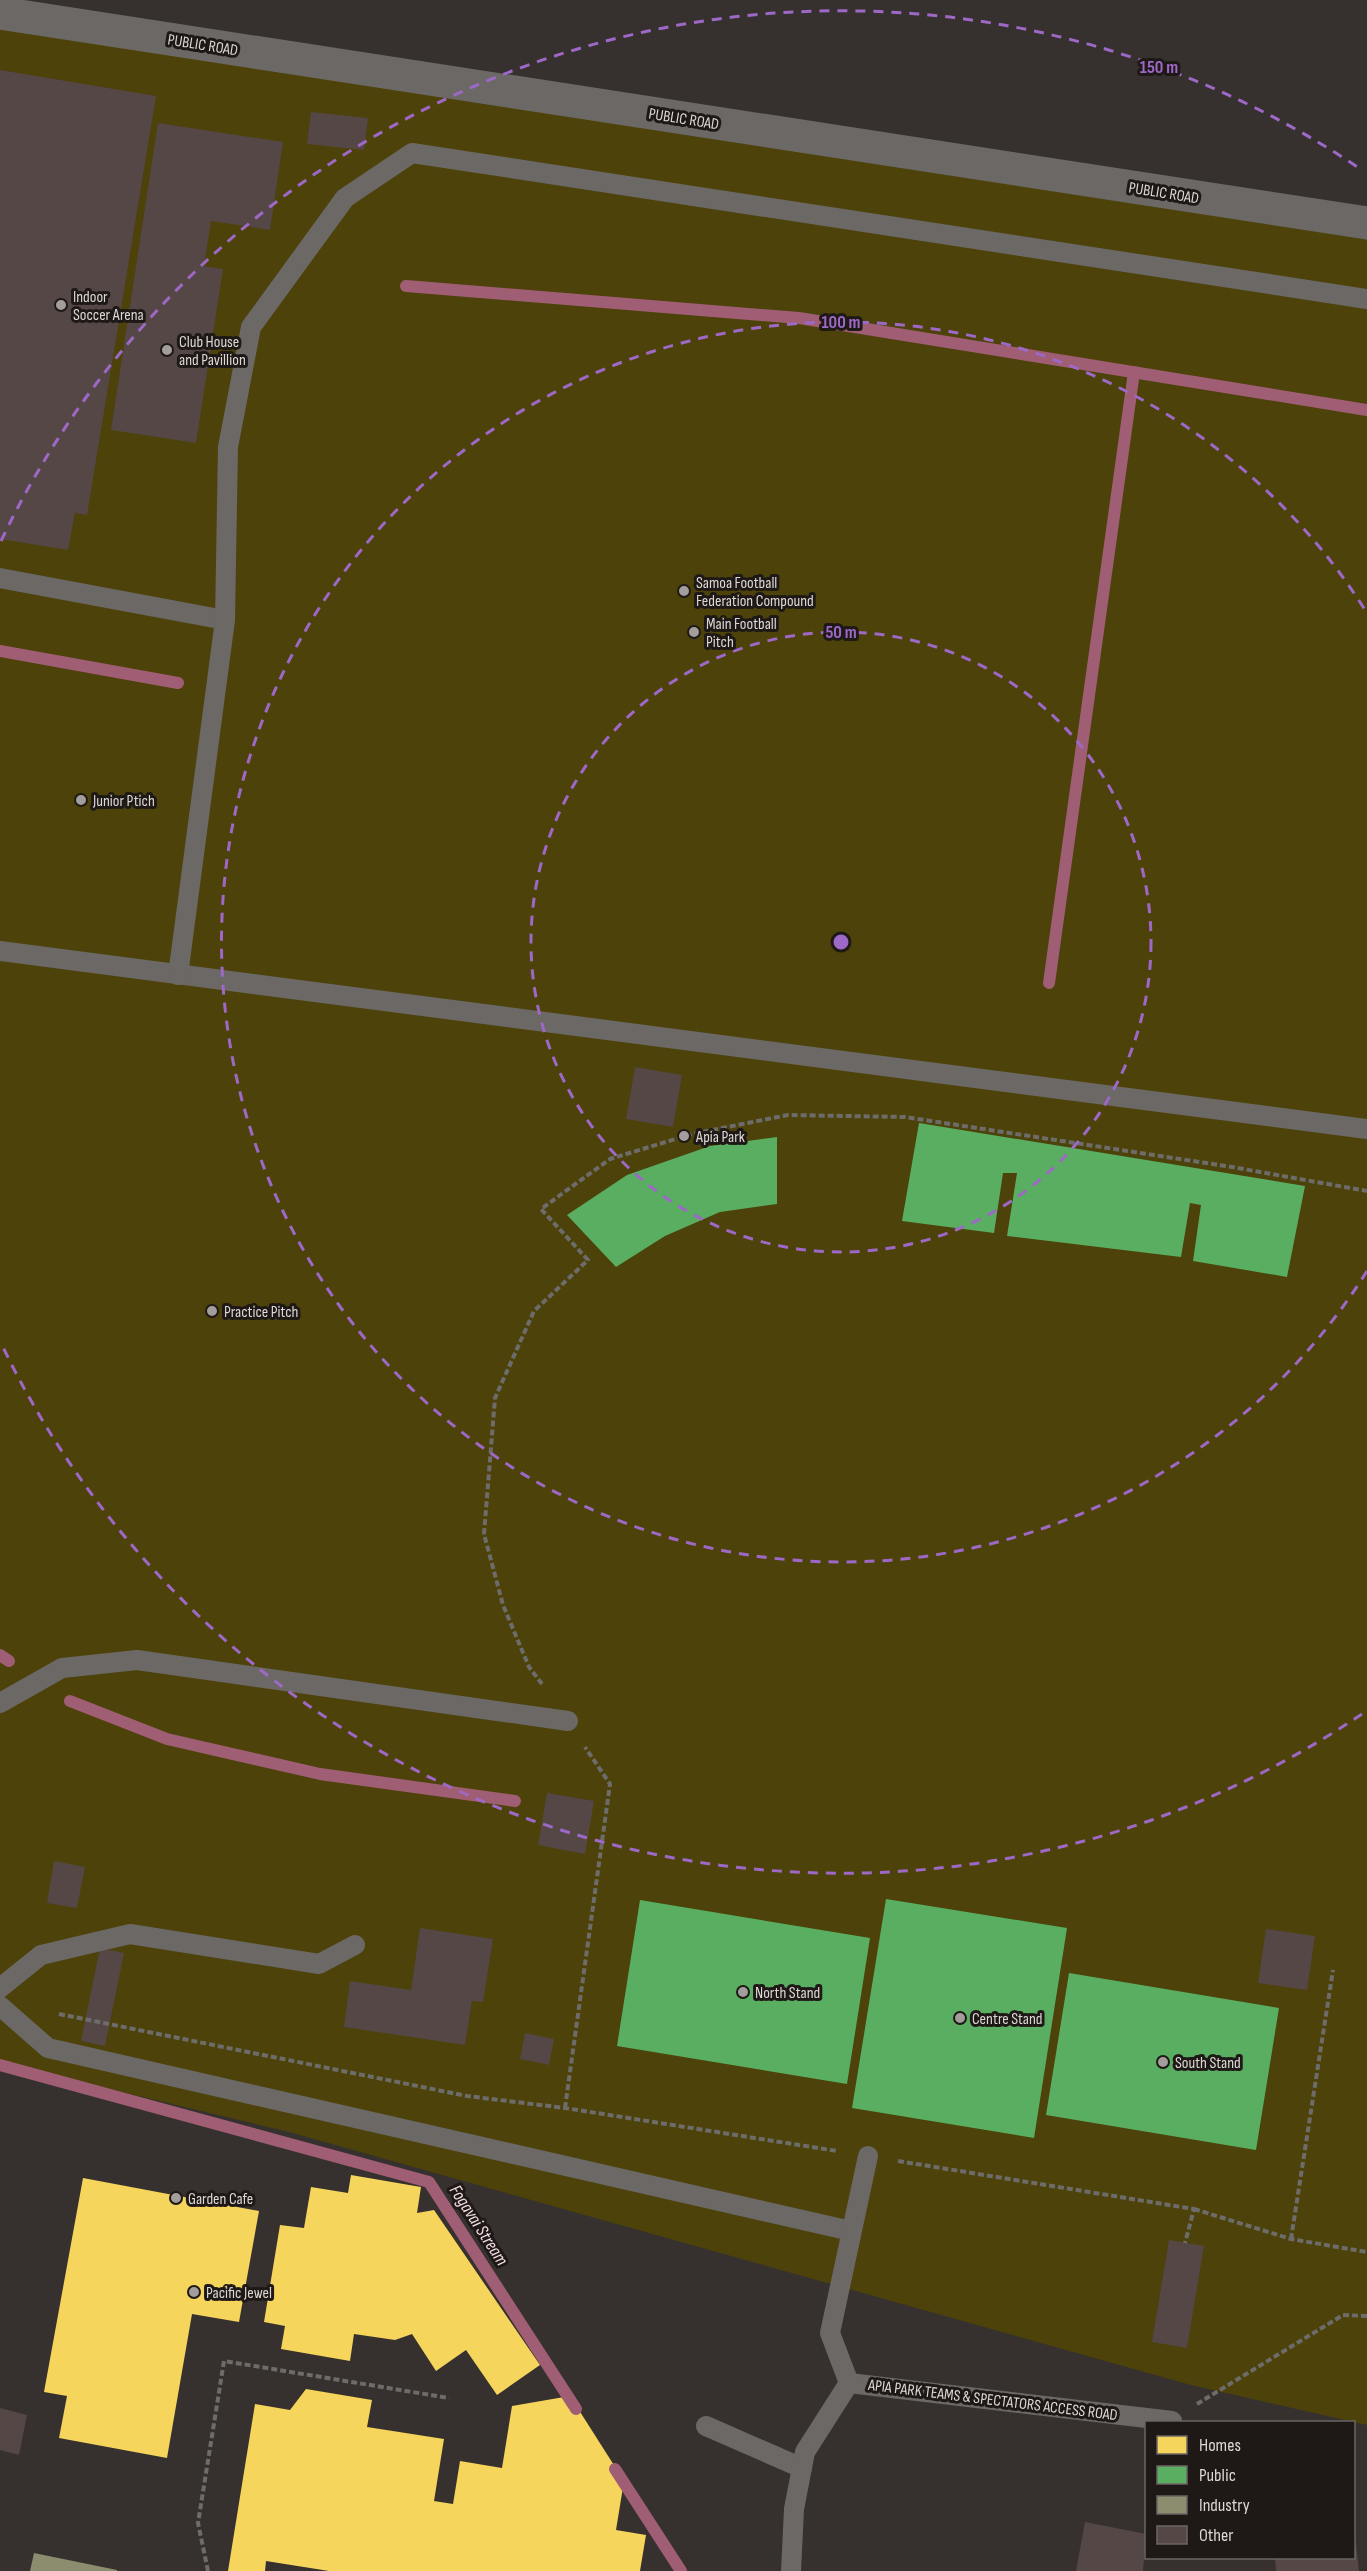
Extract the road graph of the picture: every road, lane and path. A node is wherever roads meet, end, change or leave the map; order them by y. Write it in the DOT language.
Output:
graph roads {
  1 [pos="0,13"];
  2 [pos="1367,223"];
  3 [pos="1367,299"];
  4 [pos="0,578"];
  5 [pos="225,620"];
  6 [pos="0,951"];
  7 [pos="178,975"];
  8 [pos="1367,1129"];
  9 [pos="1367,1191"];
  10 [pos="0,1703"];
  11 [pos="568,1721"];
  12 [pos="355,1945"];
  13 [pos="1333,1970"];
  14 [pos="0,1988"];
  15 [pos="0,2006"];
  16 [pos="53,2013"];
  17 [pos="565,2108"];
  18 [pos="868,2156"];
  19 [pos="1194,2209"];
  20 [pos="851,2231"];
  21 [pos="1291,2239"];
  22 [pos="1185,2243"];
  23 [pos="1367,2252"];
  24 [pos="1367,2316"];
  25 [pos="849,2383"];
  26 [pos="449,2398"];
  27 [pos="1188,2409"];
  28 [pos="1172,2421"];
  29 [pos="706,2426"];
  30 [pos="802,2468"];
  31 [pos="208,2571"];
  32 [pos="791,2571"];
  1 -- 2 [label="street, PUBLIC ROAD"];
  3 -- 5 [label="lane"];
  4 -- 5 [label="lane"];
  5 -- 7 [label="lane"];
  6 -- 7 [label="lane"];
  7 -- 8 [label="lane"];
  9 -- 11 [label="path"];
  10 -- 11 [label="lane"];
  11 -- 17 [label="path"];
  12 -- 14 [label="lane"];
  13 -- 21 [label="path"];
  15 -- 20 [label="lane"];
  16 -- 17 [label="path"];
  17 -- 18 [label="path"];
  18 -- 19 [label="path"];
  18 -- 20 [label="lane, APIA PARK TEAMS & SPECTATORS ACCESS ROAD"];
  19 -- 21 [label="path"];
  19 -- 22 [label="path"];
  20 -- 25 [label="lane, APIA PARK TEAMS & SPECTATORS ACCESS ROAD"];
  21 -- 23 [label="path"];
  24 -- 27 [label="path"];
  25 -- 28 [label="lane, APIA PARK TEAMS & SPECTATORS ACCESS ROAD"];
  25 -- 30 [label="lane, APIA PARK TEAMS & SPECTATORS ACCESS ROAD"];
  26 -- 31 [label="path"];
  29 -- 30 [label="lane"];
  30 -- 32 [label="lane, APIA PARK TEAMS & SPECTATORS ACCESS ROAD"];
}
